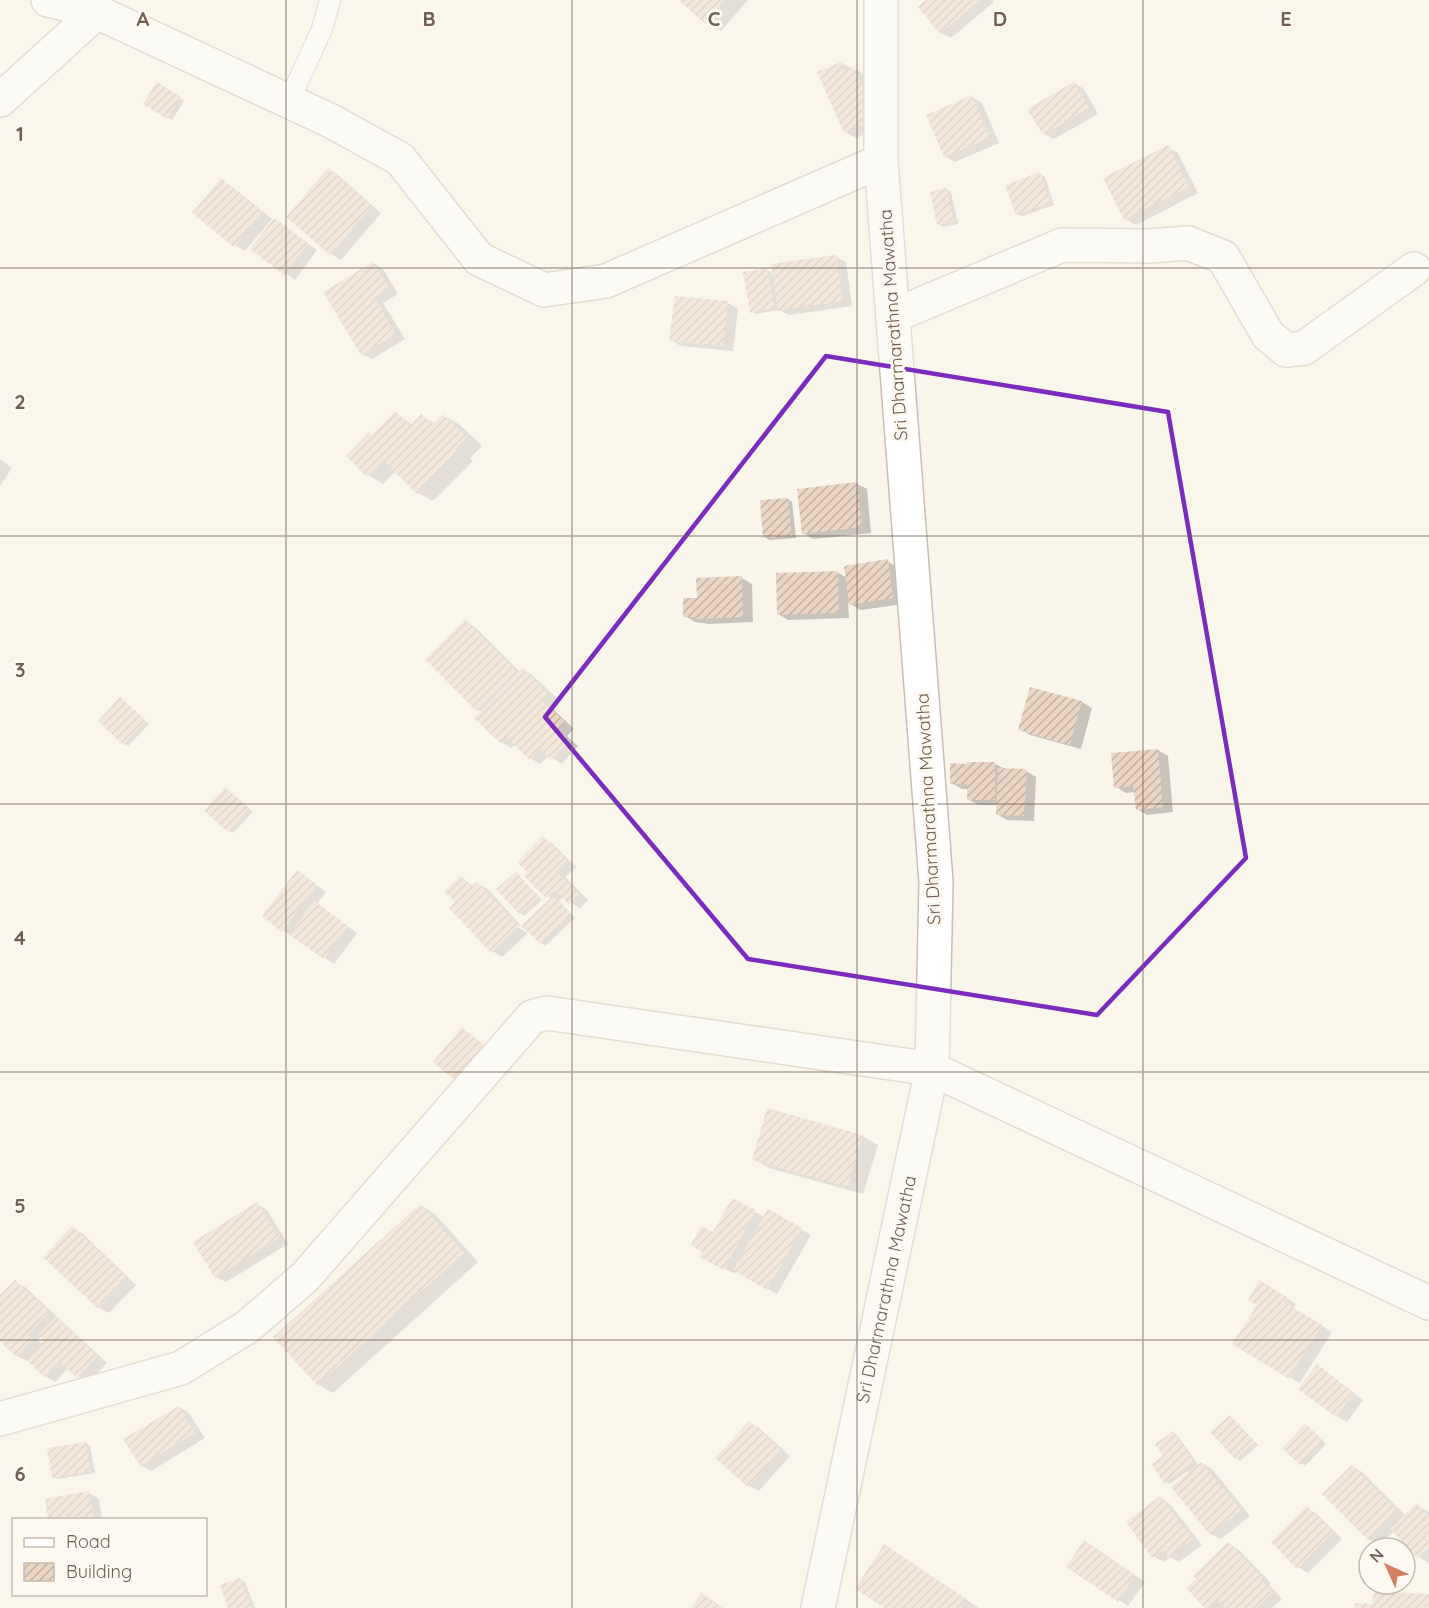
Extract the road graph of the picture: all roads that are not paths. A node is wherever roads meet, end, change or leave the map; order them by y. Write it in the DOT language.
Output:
graph roads {
  1 [pos="48,0"];
  2 [pos="330,0"];
  3 [pos="880,0"];
  4 [pos="96,12"];
  5 [pos="0,100"];
  6 [pos="289,101"];
  7 [pos="881,161"];
  8 [pos="1414,269"];
  9 [pos="893,316"];
  10 [pos="932,1069"];
  11 [pos="1429,1303"];
  12 [pos="0,1419"];
  13 [pos="818,1608"];
  1 -- 4 [label="street"];
  2 -- 6 [label="lane"];
  3 -- 7 [label="street, Sri Dharmarathna Mawatha"];
  4 -- 5 [label="street"];
  4 -- 6 [label="street"];
  6 -- 7 [label="street"];
  7 -- 9 [label="street, Sri Dharmarathna Mawatha"];
  8 -- 9 [label="street"];
  9 -- 10 [label="street, Sri Dharmarathna Mawatha"];
  10 -- 11 [label="street"];
  10 -- 12 [label="street"];
  10 -- 13 [label="street, Sri Dharmarathna Mawatha"];
}
